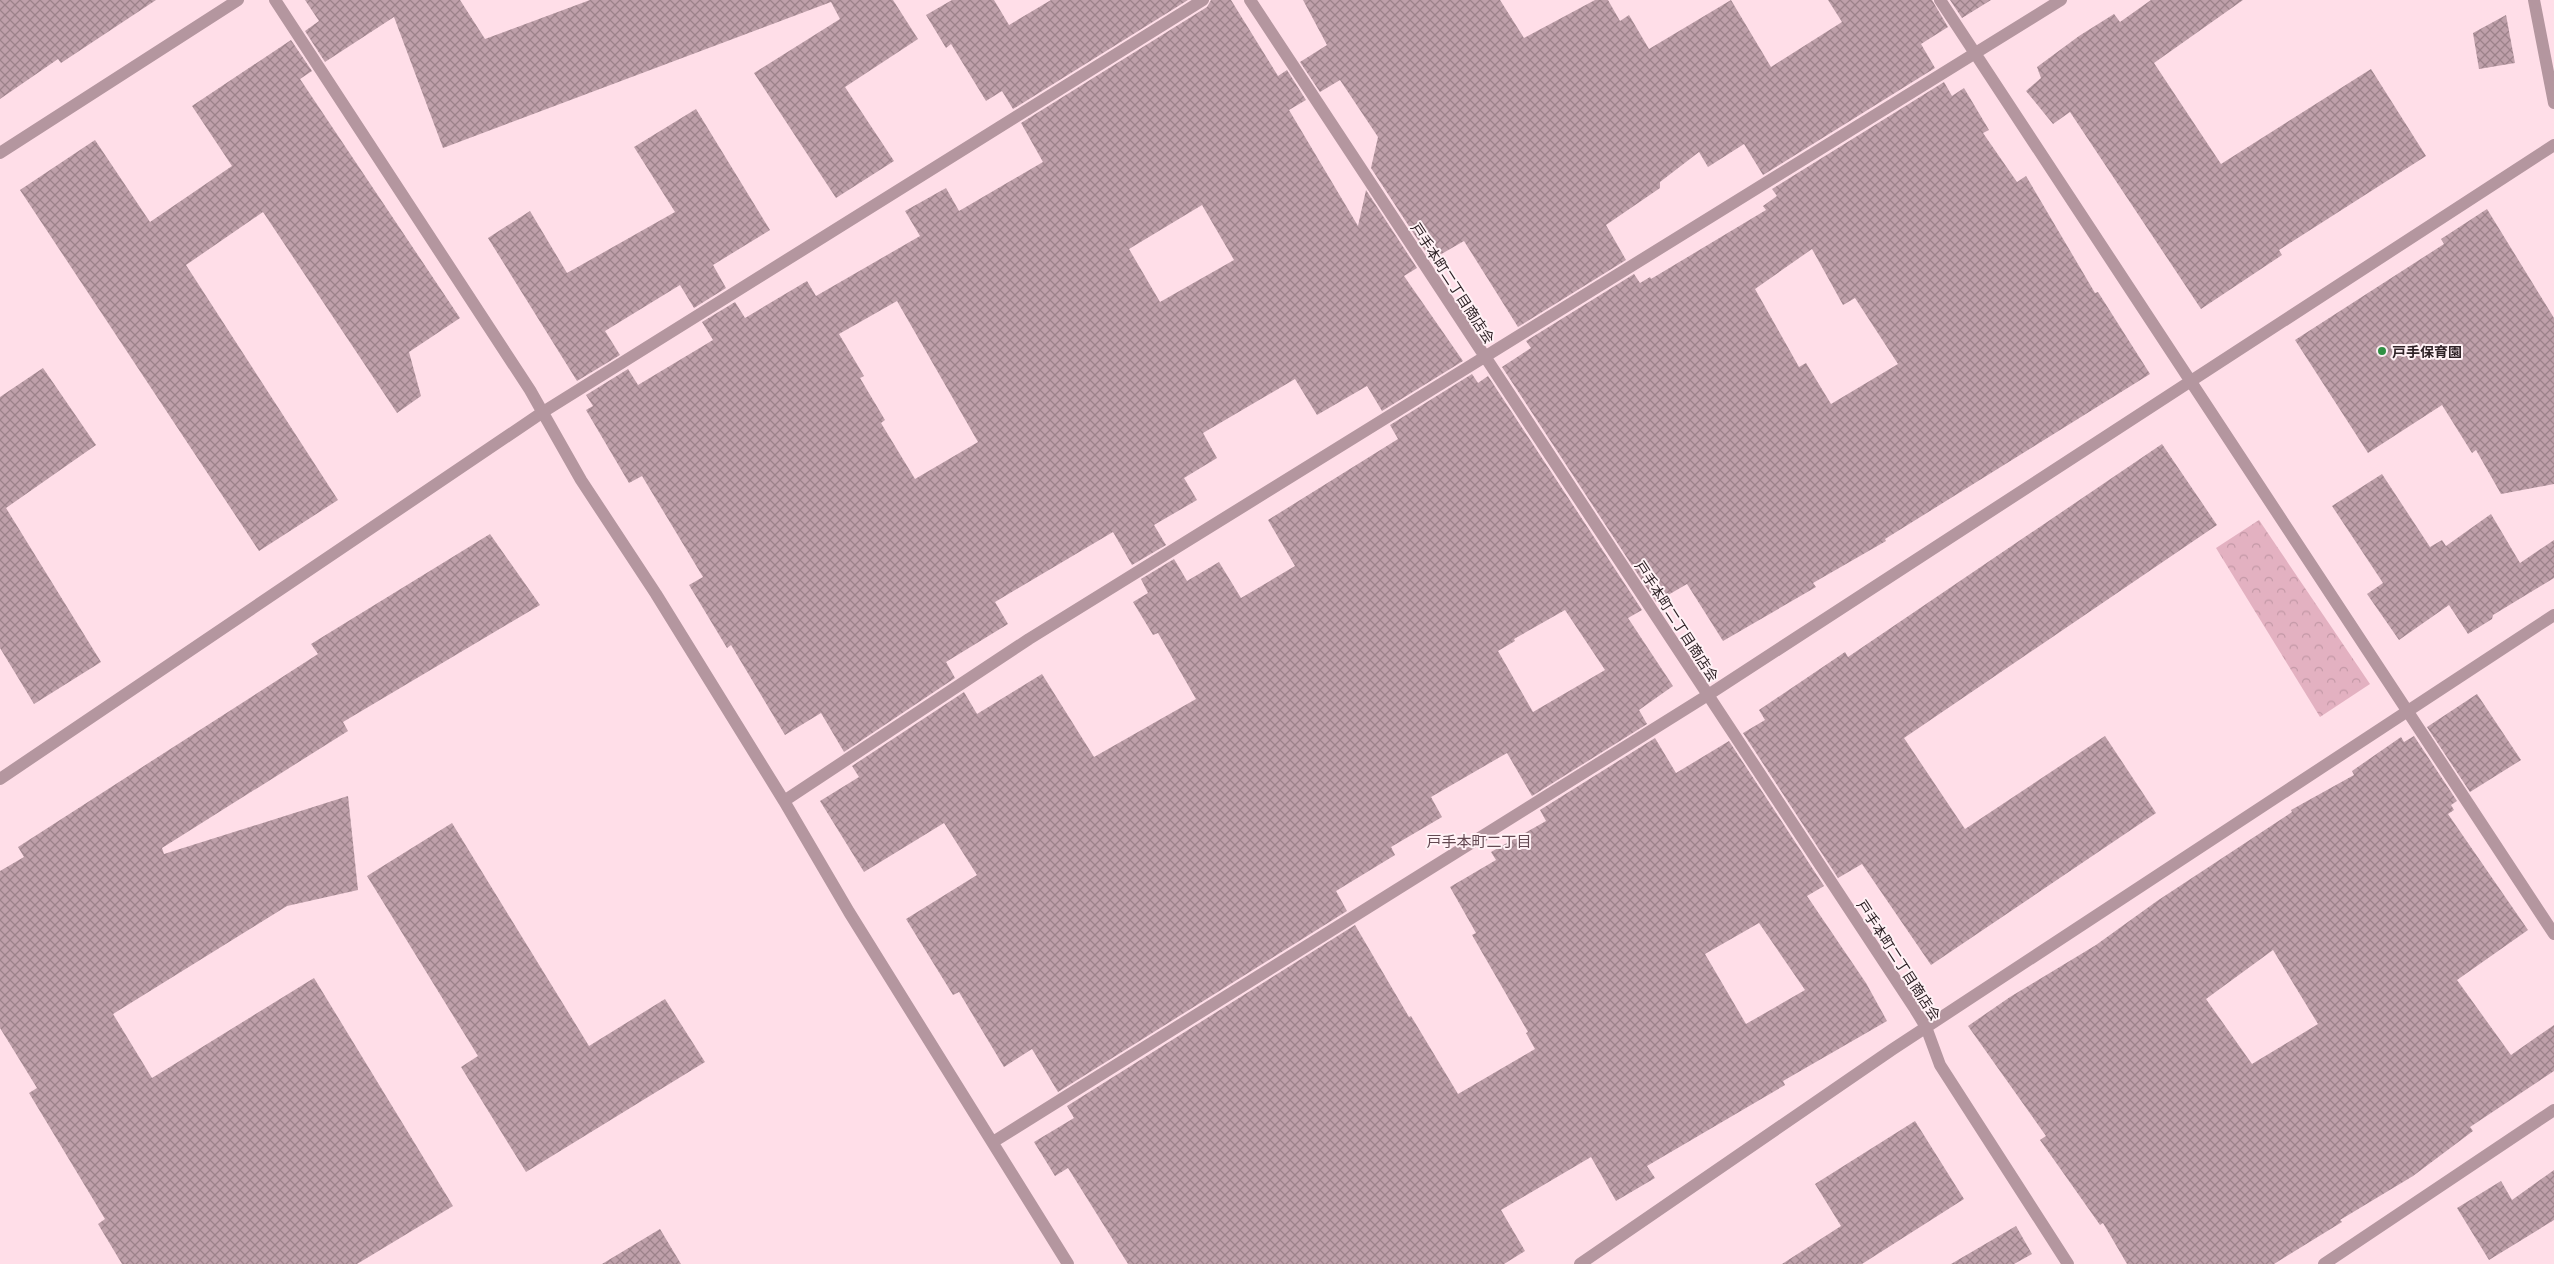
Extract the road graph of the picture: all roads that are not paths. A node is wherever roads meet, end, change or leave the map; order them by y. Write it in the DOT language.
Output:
graph roads {
  1 [pos="238,0"];
  2 [pos="275,0"];
  3 [pos="1204,0"];
  4 [pos="1250,0"];
  5 [pos="1940,0"];
  6 [pos="2062,0"];
  7 [pos="2534,0"];
  8 [pos="1976,55"];
  9 [pos="2554,104"];
  10 [pos="2554,145"];
  11 [pos="0,152"];
  12 [pos="1484,357"];
  13 [pos="2189,380"];
  14 [pos="543,412"];
  15 [pos="2554,615"];
  16 [pos="1708,695"];
  17 [pos="2407,711"];
  18 [pos="0,779"];
  19 [pos="784,801"];
  20 [pos="2554,934"];
  21 [pos="1926,1027"];
  22 [pos="2554,1110"];
  23 [pos="993,1142"];
  24 [pos="1068,1264"];
  25 [pos="1580,1264"];
  26 [pos="2068,1264"];
  27 [pos="2324,1264"];
  1 -- 11 [label="street"];
  2 -- 14 [label="street"];
  3 -- 14 [label="street"];
  4 -- 12 [label="street, 戸手本町二丁目商店会"];
  5 -- 8 [label="street"];
  6 -- 8 [label="street"];
  7 -- 9 [label="street"];
  8 -- 12 [label="street"];
  8 -- 13 [label="street"];
  10 -- 13 [label="street"];
  12 -- 16 [label="street, 戸手本町二丁目商店会"];
  12 -- 19 [label="street"];
  13 -- 16 [label="street"];
  13 -- 17 [label="street"];
  14 -- 18 [label="street"];
  14 -- 19 [label="street"];
  15 -- 17 [label="street"];
  16 -- 21 [label="street, 戸手本町二丁目商店会"];
  16 -- 23 [label="street"];
  17 -- 20 [label="street"];
  17 -- 21 [label="street"];
  19 -- 23 [label="street"];
  21 -- 25 [label="street"];
  21 -- 26 [label="street, 戸手本町二丁目商店会"];
  22 -- 27 [label="street"];
  23 -- 24 [label="street"];
}
